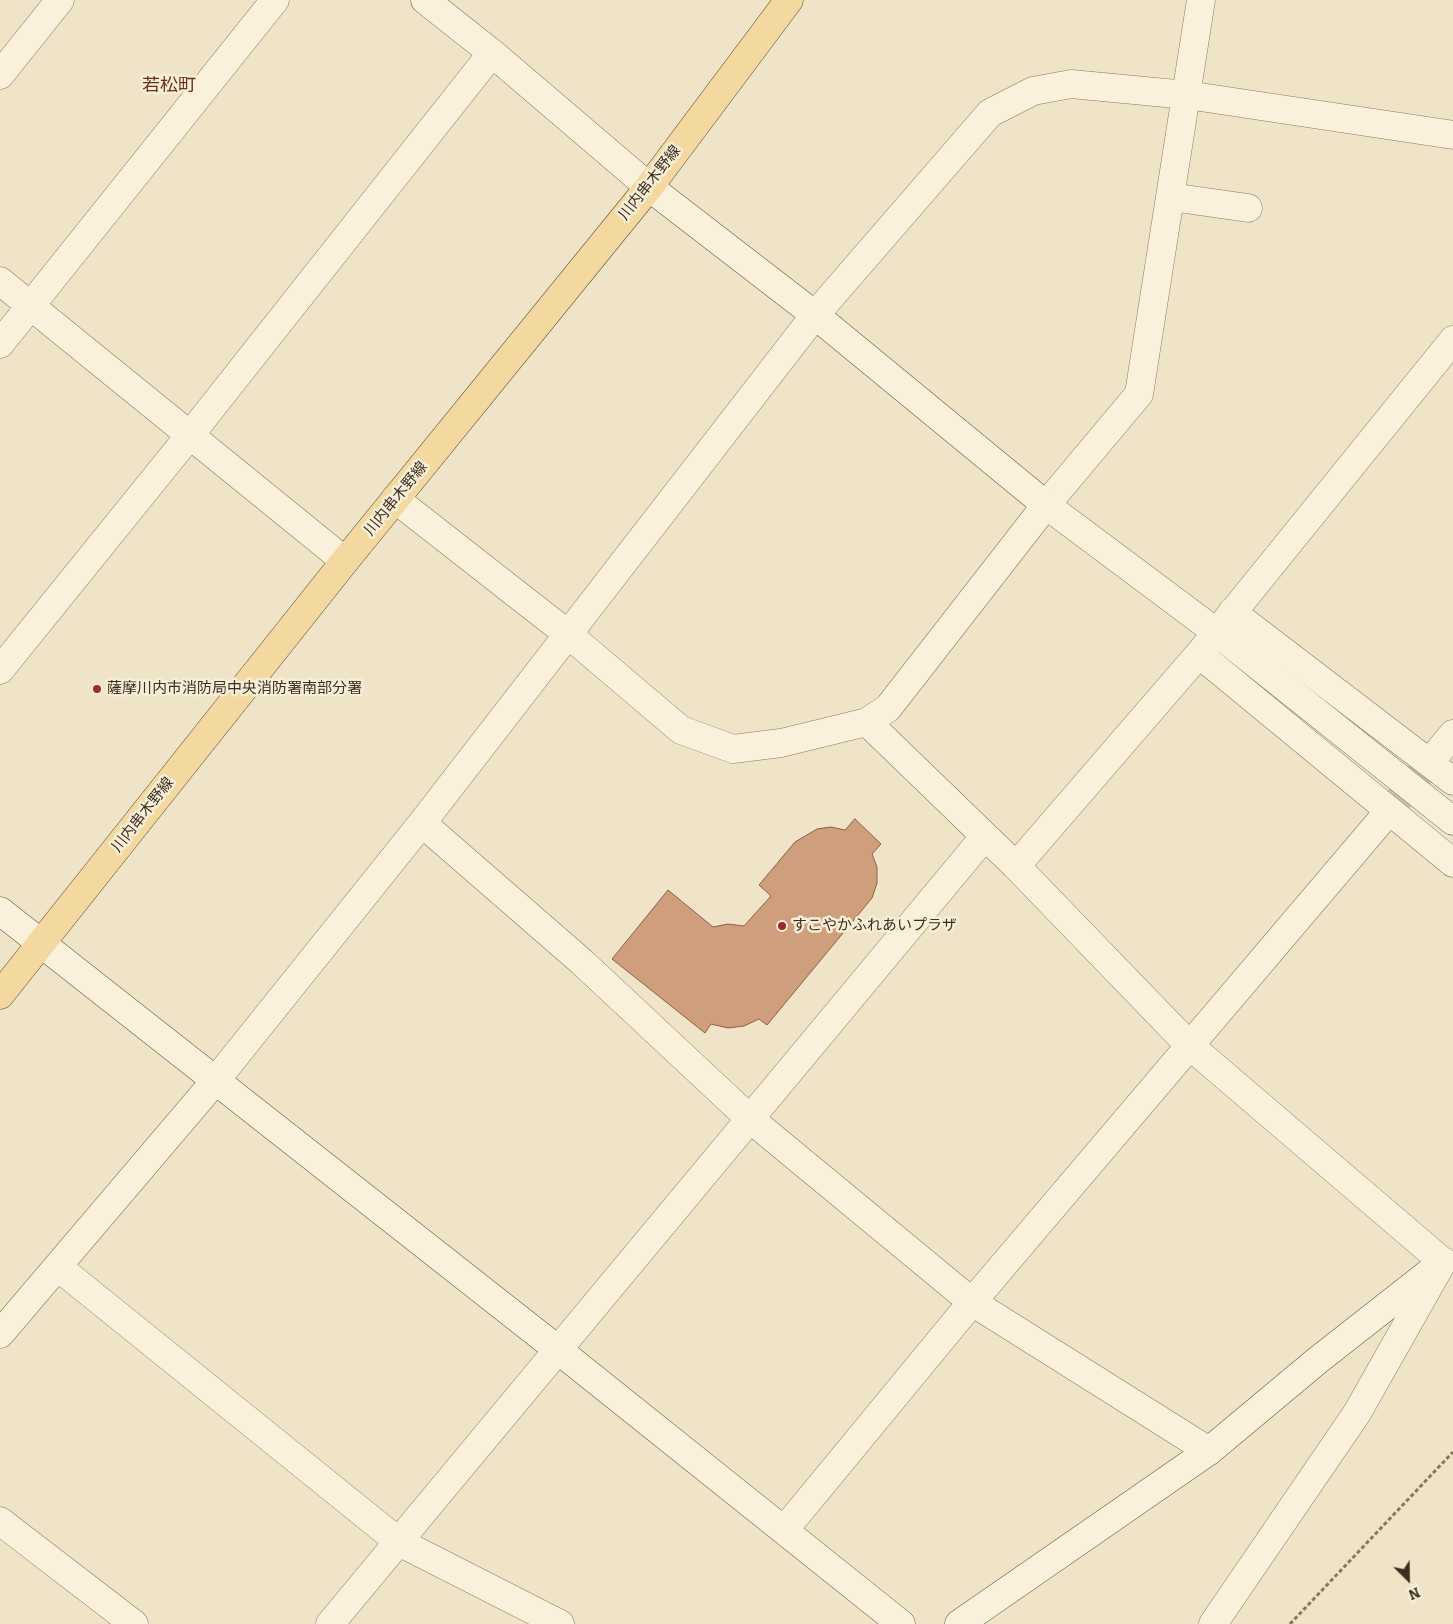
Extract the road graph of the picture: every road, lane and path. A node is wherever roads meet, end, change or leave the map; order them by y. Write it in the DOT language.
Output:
graph roads {
  1 [pos="60,0"];
  2 [pos="275,0"];
  3 [pos="425,0"];
  4 [pos="789,0"];
  5 [pos="1201,0"];
  6 [pos="492,53"];
  7 [pos="0,75"];
  8 [pos="1188,95"];
  9 [pos="1453,135"];
  10 [pos="649,187"];
  11 [pos="1171,197"];
  12 [pos="1248,208"];
  13 [pos="0,281"];
  14 [pos="31,305"];
  15 [pos="815,315"];
  16 [pos="1453,340"];
  17 [pos="0,344"];
  18 [pos="190,435"];
  19 [pos="395,499"];
  20 [pos="1046,505"];
  21 [pos="345,561"];
  22 [pos="1224,622"];
  23 [pos="569,635"];
  24 [pos="1200,654"];
  25 [pos="0,670"];
  26 [pos="868,722"];
  27 [pos="1453,734"];
  28 [pos="1430,762"];
  29 [pos="1453,781"];
  30 [pos="1390,811"];
  31 [pos="1453,821"];
  32 [pos="422,823"];
  33 [pos="985,836"];
  34 [pos="1453,863"];
  35 [pos="1016,866"];
  36 [pos="0,911"];
  37 [pos="41,943"];
  38 [pos="0,995"];
  39 [pos="1189,1045"];
  40 [pos="216,1080"];
  41 [pos="749,1118"];
  42 [pos="1448,1256"];
  43 [pos="58,1267"];
  44 [pos="972,1302"];
  45 [pos="0,1334"];
  46 [pos="557,1349"];
  47 [pos="1209,1451"];
  48 [pos="1453,1452"];
  49 [pos="0,1521"];
  50 [pos="785,1530"];
  51 [pos="398,1542"];
  52 [pos="134,1624"];
  53 [pos="330,1624"];
  54 [pos="560,1624"];
  55 [pos="901,1624"];
  56 [pos="959,1624"];
  57 [pos="1213,1624"];
  58 [pos="1290,1624"];
  1 -- 7 [label="street"];
  2 -- 14 [label="street"];
  3 -- 6 [label="street"];
  4 -- 10 [label="main road, 川内串木野線"];
  5 -- 8 [label="street"];
  6 -- 10 [label="street"];
  6 -- 18 [label="street"];
  8 -- 9 [label="street"];
  8 -- 11 [label="street"];
  8 -- 15 [label="street"];
  10 -- 15 [label="street"];
  10 -- 19 [label="main road, 川内串木野線"];
  11 -- 12 [label="street"];
  11 -- 20 [label="street"];
  13 -- 14 [label="street"];
  14 -- 17 [label="street"];
  14 -- 18 [label="street"];
  15 -- 20 [label="street"];
  15 -- 23 [label="street"];
  16 -- 22 [label="street"];
  18 -- 21 [label="street"];
  18 -- 25 [label="street"];
  19 -- 21 [label="main road, 川内串木野線"];
  19 -- 23 [label="street"];
  20 -- 22 [label="street"];
  20 -- 26 [label="street"];
  21 -- 37 [label="main road, 川内串木野線"];
  22 -- 24 [label="street"];
  22 -- 28 [label="street"];
  22 -- 31 [label="street"];
  23 -- 26 [label="street"];
  23 -- 32 [label="street"];
  24 -- 30 [label="street"];
  24 -- 35 [label="street"];
  26 -- 33 [label="street"];
  27 -- 28 [label="street"];
  28 -- 29 [label="street"];
  30 -- 34 [label="street"];
  30 -- 39 [label="street"];
  32 -- 40 [label="street"];
  32 -- 41 [label="street"];
  33 -- 35 [label="street"];
  33 -- 41 [label="street"];
  35 -- 39 [label="street"];
  36 -- 37 [label="street"];
  37 -- 38 [label="main road, 川内串木野線"];
  37 -- 40 [label="street"];
  39 -- 42 [label="street"];
  39 -- 44 [label="street"];
  40 -- 43 [label="street"];
  40 -- 46 [label="street"];
  41 -- 44 [label="street"];
  41 -- 46 [label="street"];
  42 -- 47 [label="street"];
  42 -- 57 [label="street"];
  43 -- 45 [label="street"];
  43 -- 51 [label="street"];
  44 -- 47 [label="street"];
  44 -- 50 [label="street"];
  46 -- 50 [label="street"];
  46 -- 51 [label="street"];
  47 -- 56 [label="street"];
  48 -- 58 [label="path"];
  49 -- 52 [label="street"];
  50 -- 55 [label="street"];
  51 -- 53 [label="street"];
  51 -- 54 [label="street"];
}
